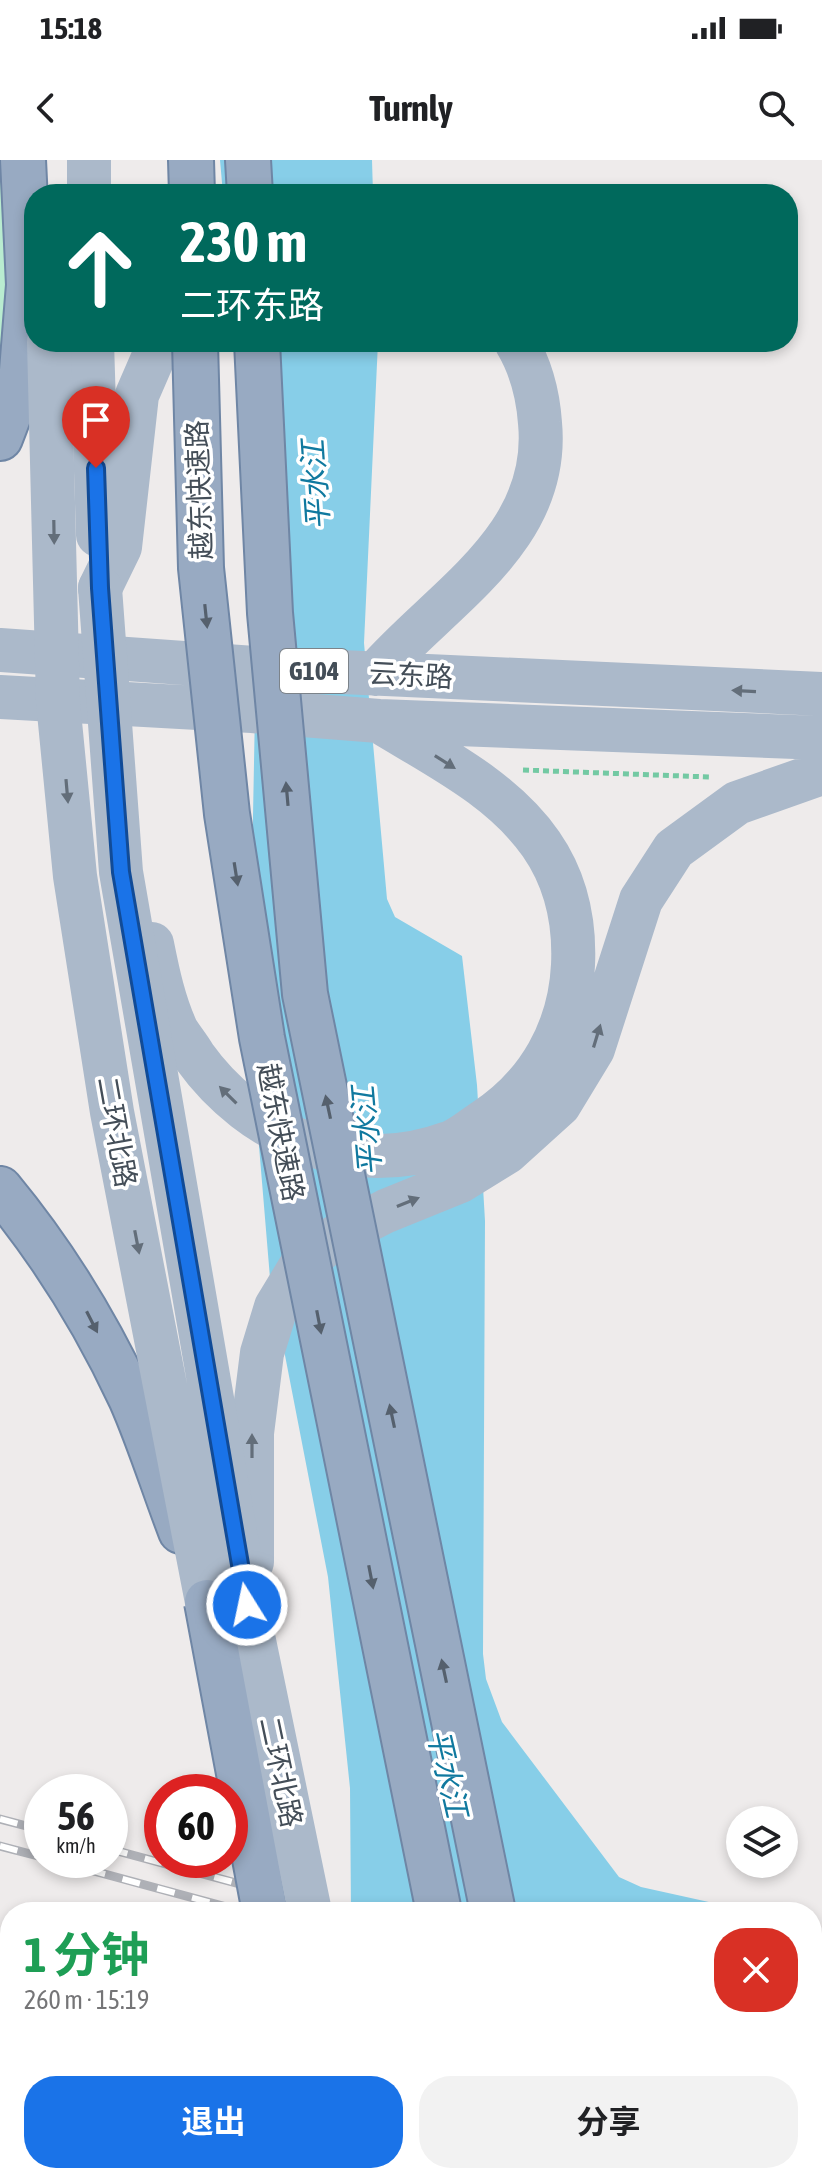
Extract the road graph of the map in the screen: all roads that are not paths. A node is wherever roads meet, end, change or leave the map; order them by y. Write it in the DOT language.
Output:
graph roads {
  1 [pos="23,160"];
  2 [pos="44,160"];
  3 [pos="89,160"];
  4 [pos="191,160"];
  5 [pos="248,160"];
  6 [pos="24,184"];
  7 [pos="45,184"];
  8 [pos="89,184"];
  9 [pos="192,184"];
  10 [pos="249,184"];
  11 [pos="24,346"];
  12 [pos="49,352"];
  13 [pos="92,352"];
  14 [pos="156,352"];
  15 [pos="195,352"];
  16 [pos="257,352"];
  17 [pos="522,352"];
  18 [pos="0,438"];
  19 [pos="100,588"];
  20 [pos="0,650"];
  21 [pos="375,674"];
  22 [pos="822,694"];
  23 [pos="0,697"];
  24 [pos="379,721"];
  25 [pos="822,738"];
  26 [pos="822,773"];
  27 [pos="121,872"];
  28 [pos="0,1189"];
  29 [pos="207,1602"];
  30 [pos="253,1636"];
  31 [pos="263,1902"];
  32 [pos="308,1902"];
  33 [pos="437,1902"];
  34 [pos="491,1902"];
  1 -- 6 [label="highway"];
  2 -- 7 [label="main road"];
  3 -- 8 [label="main road"];
  4 -- 9 [label="highway"];
  5 -- 10 [label="highway"];
  11 -- 18 [label="highway"];
  12 -- 29 [label="main road, 二环北路, one-way, bridge"];
  13 -- 19 [label="main road, 二环北路"];
  14 -- 19 [label="main road"];
  15 -- 33 [label="highway, 越东快速路, one-way, bridge"];
  34 -- 16 [label="highway, 越东快速路, one-way, bridge"];
  17 -- 21 [label="main road"];
  19 -- 27 [label="main road, 二环北路, bridge"];
  20 -- 21 [label="main road, 云东路 / G104"];
  22 -- 21 [label="main road, 云东路, one-way"];
  23 -- 24 [label="main road, 云东路"];
  24 -- 25 [label="main road, 云东路"];
  24 -- 27 [label="main road, one-way, bridge"];
  30 -- 26 [label="main road, one-way, bridge"];
  27 -- 30 [label="main road, 二环北路, bridge"];
  28 -- 29 [label="highway, one-way, bridge"];
  29 -- 31 [label="highway, 二环北路, bridge"];
  30 -- 32 [label="main road, 二环北路, bridge"];
}
